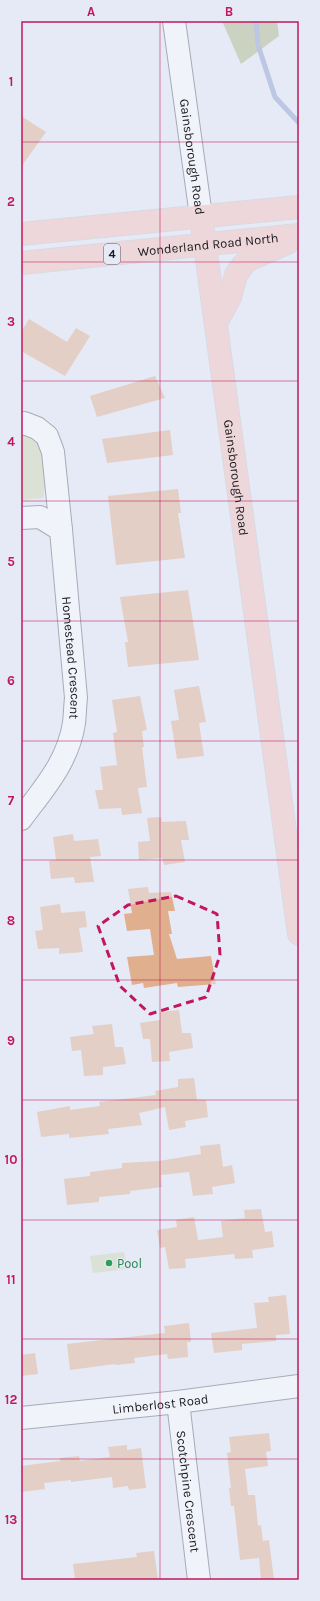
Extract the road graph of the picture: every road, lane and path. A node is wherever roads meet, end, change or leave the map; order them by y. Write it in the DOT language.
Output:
graph roads {
  1 [pos="174,21"];
  2 [pos="299,207"];
  3 [pos="201,216"];
  4 [pos="21,234"];
  5 [pos="299,236"];
  6 [pos="204,244"];
  7 [pos="21,263"];
  8 [pos="216,323"];
  9 [pos="21,424"];
  10 [pos="21,518"];
  11 [pos="61,530"];
  12 [pos="21,819"];
  13 [pos="299,934"];
  14 [pos="299,1386"];
  15 [pos="178,1402"];
  16 [pos="21,1418"];
  17 [pos="199,1580"];
  1 -- 3 [label="street, Gainsborough Road"];
  2 -- 3 [label="main road, 4"];
  3 -- 4 [label="main road, 4"];
  3 -- 6 [label="main road, Gainsborough Road"];
  5 -- 6 [label="main road, Wonderland Road North / 4"];
  5 -- 8 [label="main road"];
  6 -- 7 [label="main road, Wonderland Road North / 4"];
  6 -- 8 [label="main road, Gainsborough Road"];
  8 -- 13 [label="main road, Gainsborough Road"];
  9 -- 11 [label="street, Homestead Crescent"];
  10 -- 11 [label="street"];
  11 -- 12 [label="street, Homestead Crescent"];
  14 -- 15 [label="street, Limberlost Road"];
  15 -- 16 [label="street, Limberlost Road"];
  15 -- 17 [label="street, Scotchpine Crescent"];
}
